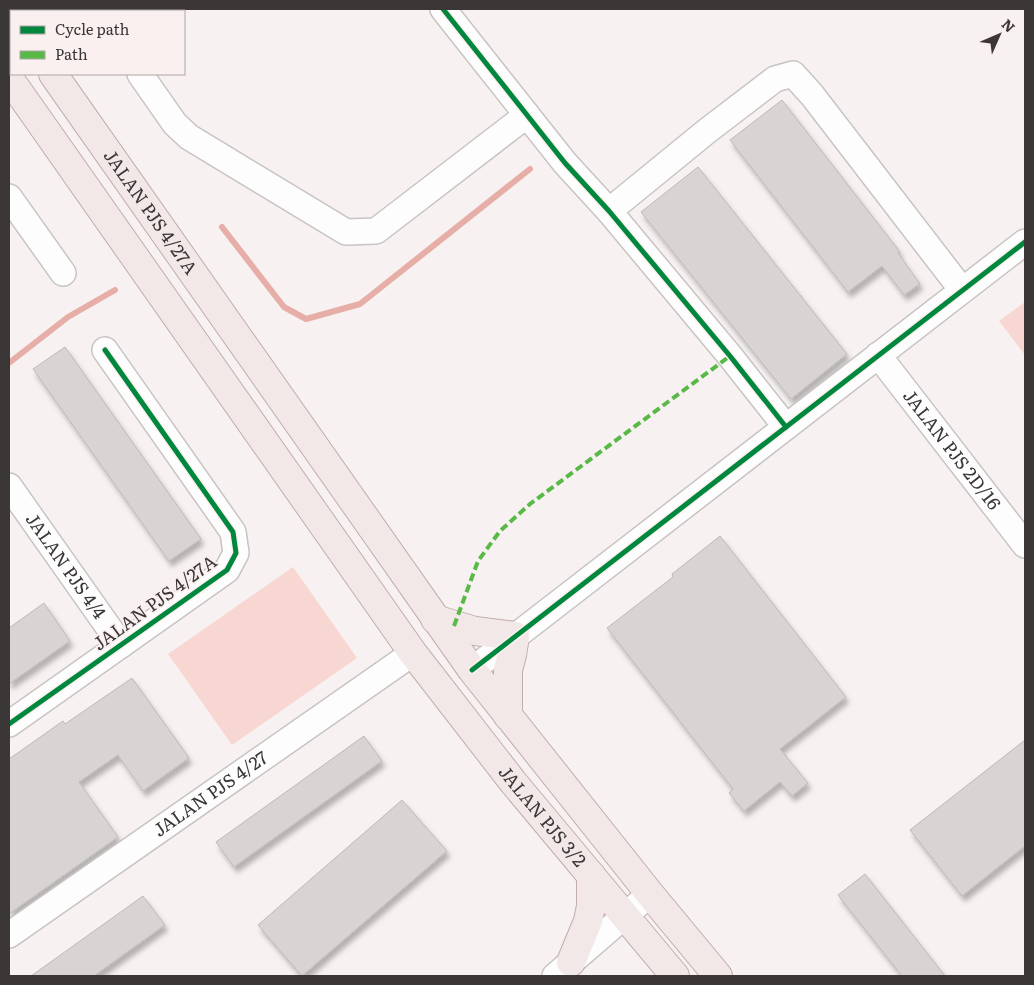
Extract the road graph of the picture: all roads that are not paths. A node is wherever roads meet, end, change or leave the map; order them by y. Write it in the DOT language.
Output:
graph roads {
  1 [pos="443,9"];
  2 [pos="141,75"];
  3 [pos="9,78"];
  4 [pos="56,79"];
  5 [pos="30,109"];
  6 [pos="527,115"];
  7 [pos="117,166"];
  8 [pos="86,188"];
  9 [pos="9,197"];
  10 [pos="609,211"];
  11 [pos="1025,242"];
  12 [pos="63,273"];
  13 [pos="962,290"];
  14 [pos="106,350"];
  15 [pos="878,355"];
  16 [pos="786,427"];
  17 [pos="9,486"];
  18 [pos="17,514"];
  19 [pos="1025,545"];
  20 [pos="435,619"];
  21 [pos="515,636"];
  22 [pos="121,645"];
  23 [pos="413,653"];
  24 [pos="472,670"];
  25 [pos="508,716"];
  26 [pos="9,724"];
  27 [pos="591,875"];
  28 [pos="650,894"];
  29 [pos="625,916"];
  30 [pos="9,935"];
  31 [pos="563,969"];
  32 [pos="675,976"];
  33 [pos="718,976"];
  1 -- 6 [label="street"];
  2 -- 6 [label="street"];
  3 -- 5 [label="main road"];
  4 -- 5 [label="main road"];
  4 -- 7 [label="main road, JALAN PJS 4/27A"];
  5 -- 8 [label="main road"];
  6 -- 10 [label="street"];
  7 -- 8 [label="main road"];
  7 -- 20 [label="main road, JALAN PJS 4/27A"];
  8 -- 23 [label="main road"];
  9 -- 12 [label="street"];
  10 -- 13 [label="street"];
  10 -- 16 [label="street"];
  11 -- 13 [label="street"];
  13 -- 15 [label="street"];
  14 -- 22 [label="street, JALAN PJS 4/27A"];
  15 -- 16 [label="street"];
  15 -- 19 [label="street, JALAN PJS 2D/16"];
  16 -- 21 [label="street"];
  17 -- 18 [label="street, JALAN PJS 4/4"];
  18 -- 22 [label="street, JALAN PJS 4/4"];
  20 -- 21 [label="main road"];
  20 -- 24 [label="main road, JALAN PJS 4/27A"];
  21 -- 24 [label="street"];
  21 -- 25 [label="main road"];
  22 -- 26 [label="street, JALAN PJS 4/27A"];
  23 -- 27 [label="main road, JALAN PJS 3/2"];
  23 -- 30 [label="street, JALAN PJS 4/27"];
  24 -- 25 [label="main road, JALAN PJS 3/2"];
  25 -- 28 [label="main road, JALAN PJS 3/2"];
  27 -- 29 [label="main road, JALAN PJS 3/2"];
  27 -- 31 [label="main road"];
  28 -- 29 [label="street"];
  28 -- 33 [label="main road, JALAN PJS 3/2"];
  29 -- 31 [label="street"];
  29 -- 32 [label="main road, JALAN PJS 3/2"];
}
